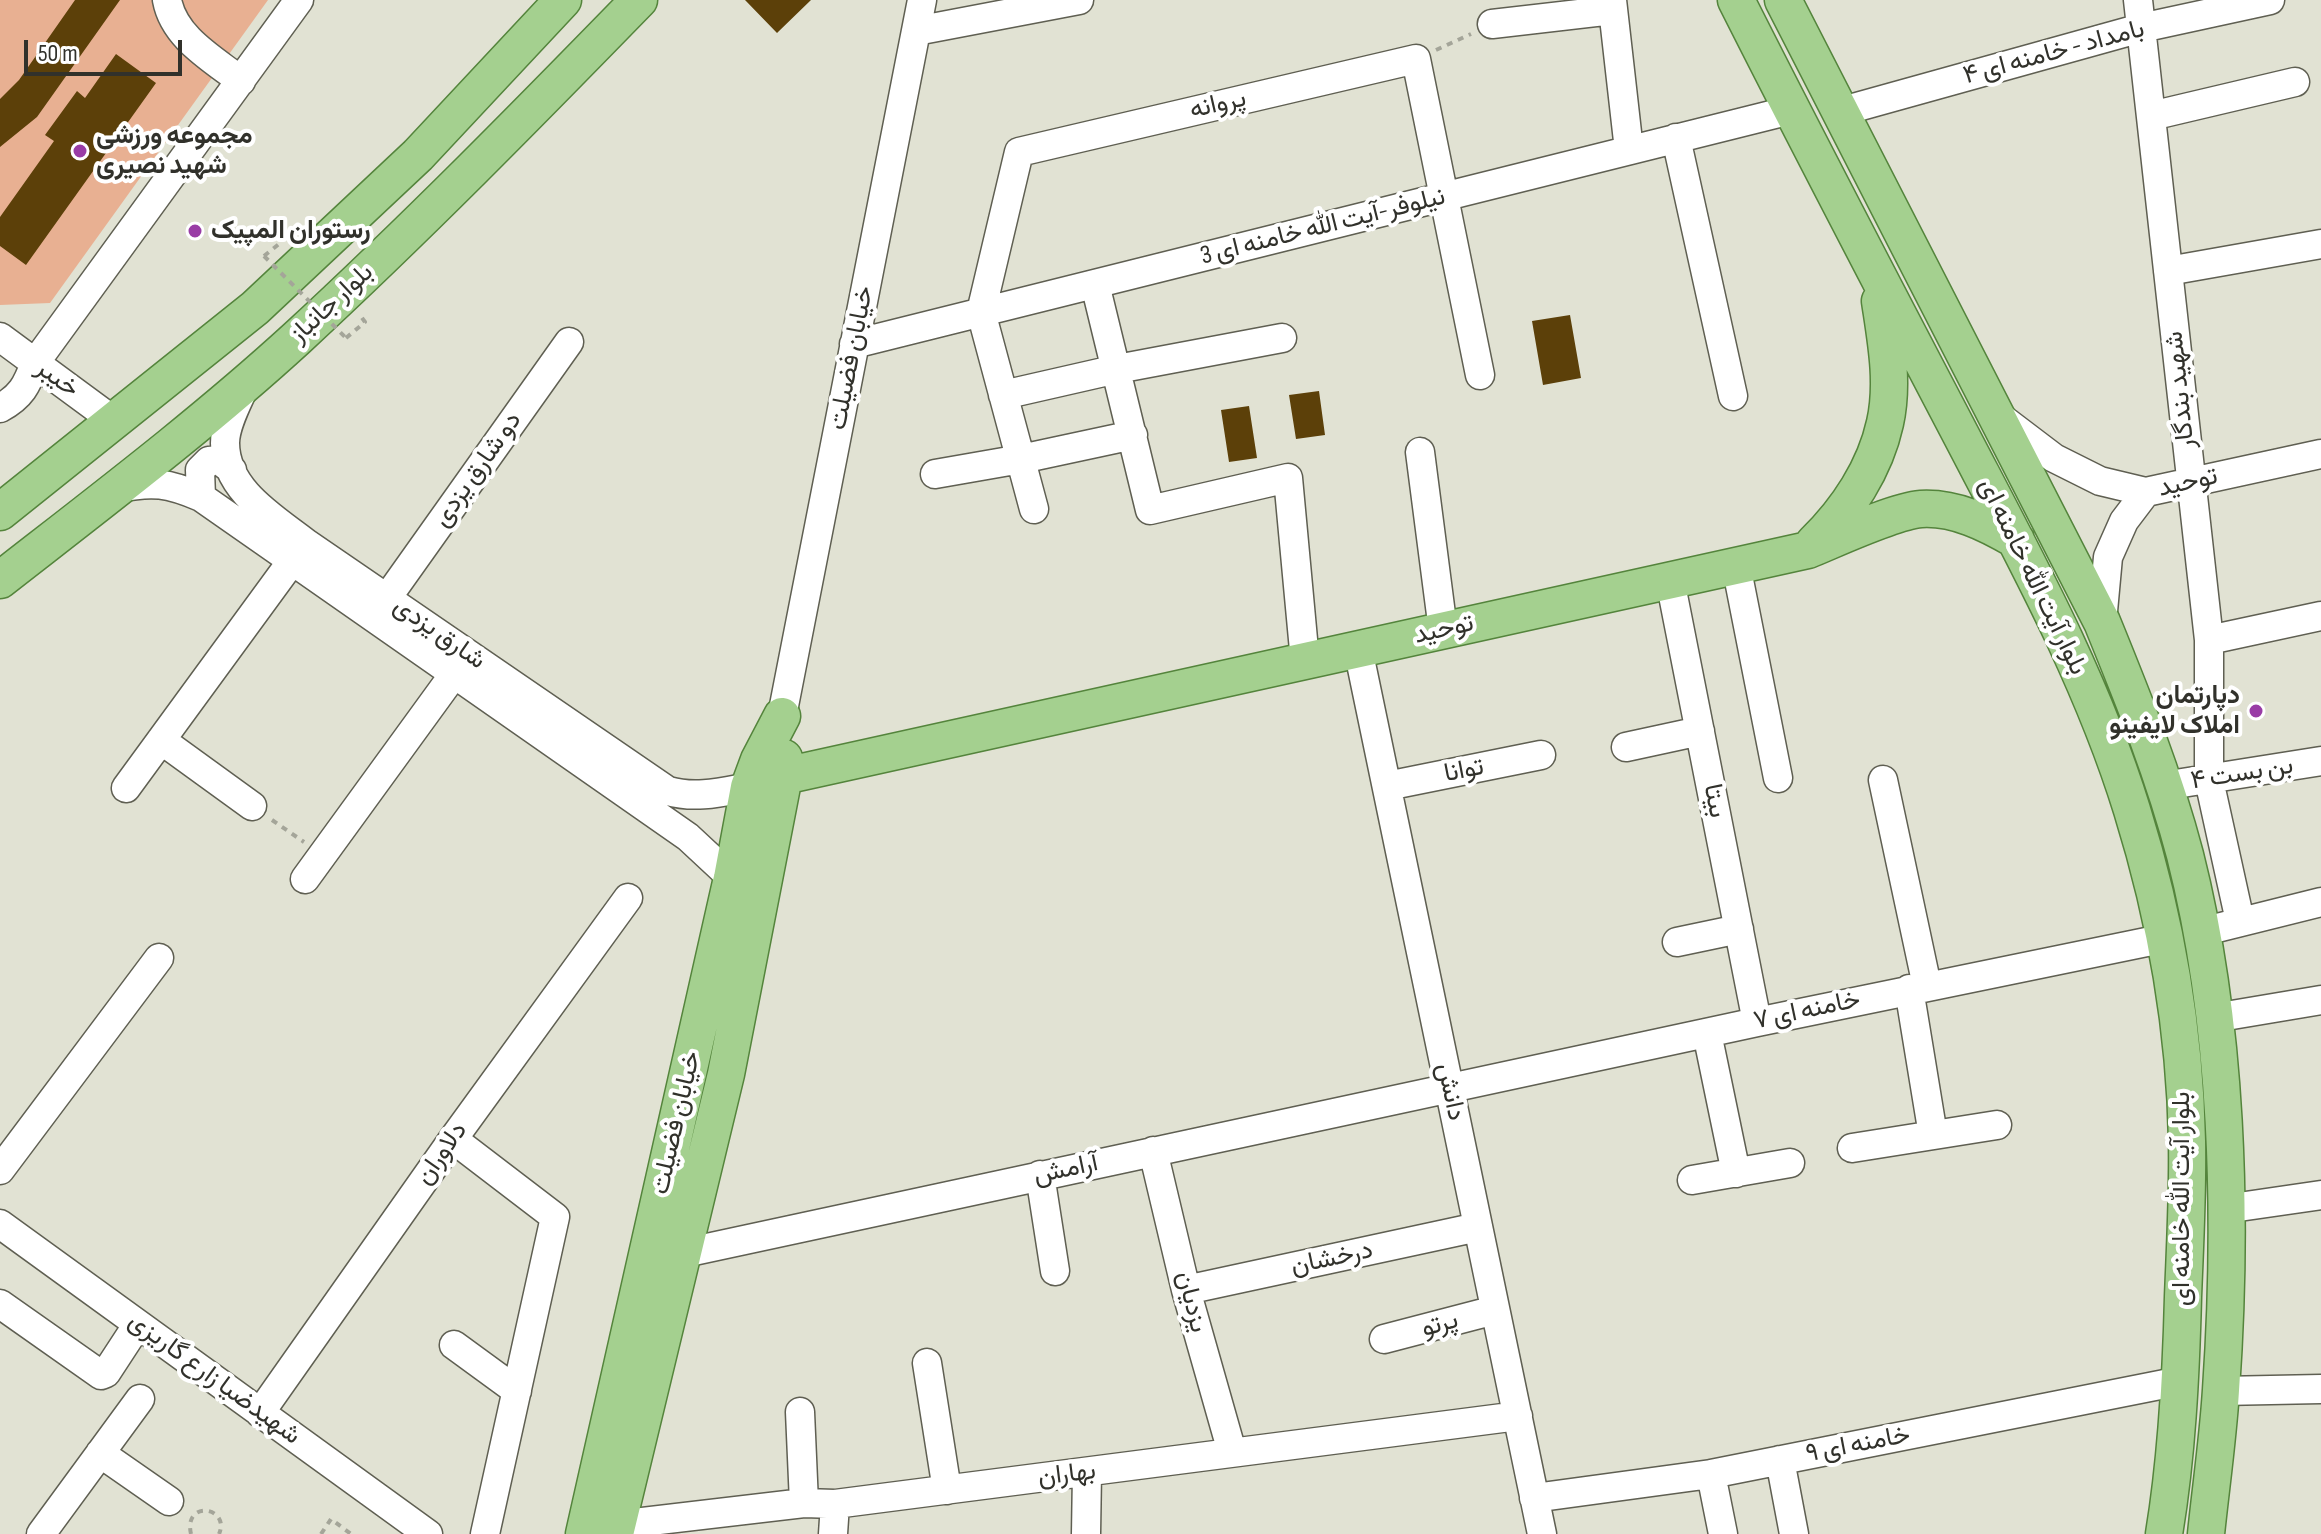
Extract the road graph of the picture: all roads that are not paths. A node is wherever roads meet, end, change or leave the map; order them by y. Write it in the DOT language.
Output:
graph roads {
  1 [pos="167,0"];
  2 [pos="299,0"];
  3 [pos="563,0"];
  4 [pos="639,0"];
  5 [pos="922,0"];
  6 [pos="1079,0"];
  7 [pos="1736,0"];
  8 [pos="1783,0"];
  9 [pos="2270,0"];
  10 [pos="1612,5"];
  11 [pos="2140,14"];
  12 [pos="1492,24"];
  13 [pos="916,31"];
  14 [pos="241,81"];
  15 [pos="2295,82"];
  16 [pos="1791,110"];
  17 [pos="1839,112"];
  18 [pos="2151,116"];
  19 [pos="1676,138"];
  20 [pos="1629,150"];
  21 [pos="1445,196"];
  22 [pos="2321,244"];
  23 [pos="2168,271"];
  24 [pos="1876,272"];
  25 [pos="1095,284"];
  26 [pos="981,312"];
  27 [pos="0,337"];
  28 [pos="1282,338"];
  29 [pos="569,342"];
  30 [pos="854,344"];
  31 [pos="35,363"];
  32 [pos="1117,369"];
  33 [pos="1480,375"];
  34 [pos="247,382"];
  35 [pos="1003,395"];
  36 [pos="1733,396"];
  37 [pos="0,408"];
  38 [pos="1995,413"];
  39 [pos="114,421"];
  40 [pos="1133,435"];
  41 [pos="1420,452"];
  42 [pos="2321,454"];
  43 [pos="1021,459"];
  44 [pos="232,470"];
  45 [pos="935,474"];
  46 [pos="2192,481"];
  47 [pos="118,488"];
  48 [pos="2146,492"];
  49 [pos="201,497"];
  50 [pos="1034,509"];
  51 [pos="0,512"];
  52 [pos="2016,540"];
  53 [pos="1808,550"];
  54 [pos="292,561"];
  55 [pos="1736,565"];
  56 [pos="0,580"];
  57 [pos="1670,580"];
  58 [pos="387,598"];
  59 [pos="2321,616"];
  60 [pos="2102,622"];
  61 [pos="1443,630"];
  62 [pos="2209,640"];
  63 [pos="1358,649"];
  64 [pos="1305,661"];
  65 [pos="461,664"];
  66 [pos="782,716"];
  67 [pos="1700,731"];
  68 [pos="161,740"];
  69 [pos="1626,747"];
  70 [pos="1541,755"];
  71 [pos="2321,761"];
  72 [pos="784,776"];
  73 [pos="1778,778"];
  74 [pos="1883,780"];
  75 [pos="2209,780"];
  76 [pos="1387,786"];
  77 [pos="2163,786"];
  78 [pos="749,787"];
  79 [pos="126,788"];
  80 [pos="694,795"];
  81 [pos="252,806"];
  82 [pos="675,827"];
  83 [pos="732,878"];
  84 [pos="305,879"];
  85 [pos="628,898"];
  86 [pos="2321,902"];
  87 [pos="2240,921"];
  88 [pos="1739,929"];
  89 [pos="2201,932"];
  90 [pos="2166,938"];
  91 [pos="1677,942"];
  92 [pos="159,958"];
  93 [pos="1918,988"];
  94 [pos="2321,1000"];
  95 [pos="2214,1018"];
  96 [pos="1757,1022"];
  97 [pos="1707,1033"];
  98 [pos="1450,1089"];
  99 [pos="1997,1125"];
  100 [pos="1933,1135"];
  101 [pos="453,1139"];
  102 [pos="1852,1148"];
  103 [pos="1153,1151"];
  104 [pos="1790,1163"];
  105 [pos="0,1170"];
  106 [pos="1736,1173"];
  107 [pos="1040,1175"];
  108 [pos="1692,1180"];
  109 [pos="2321,1195"];
  110 [pos="2225,1209"];
  111 [pos="0,1224"];
  112 [pos="1478,1227"];
  113 [pos="684,1253"];
  114 [pos="1055,1271"];
  115 [pos="1186,1290"];
  116 [pos="0,1304"];
  117 [pos="1495,1310"];
  118 [pos="138,1324"];
  119 [pos="1384,1339"];
  120 [pos="454,1345"];
  121 [pos="927,1363"];
  122 [pos="2180,1381"];
  123 [pos="2321,1389"];
  124 [pos="517,1391"];
  125 [pos="2221,1391"];
  126 [pos="140,1399"];
  127 [pos="800,1412"];
  128 [pos="260,1413"];
  129 [pos="1518,1416"];
  130 [pos="1232,1452"];
  131 [pos="100,1453"];
  132 [pos="1780,1460"];
  133 [pos="1087,1473"];
  134 [pos="1711,1474"];
  135 [pos="947,1490"];
  136 [pos="1534,1498"];
  137 [pos="169,1501"];
  138 [pos="804,1503"];
  139 [pos="835,1504"];
  140 [pos="605,1531"];
  141 [pos="41,1534"];
  142 [pos="428,1534"];
  143 [pos="485,1534"];
  144 [pos="833,1534"];
  145 [pos="1086,1534"];
  146 [pos="1542,1534"];
  147 [pos="1723,1534"];
  148 [pos="1794,1534"];
  149 [pos="2164,1534"];
  150 [pos="2206,1534"];
  1 -- 14 [label="street"];
  2 -- 14 [label="street"];
  3 -- 39 [label="main road, بلوار جانباز"];
  4 -- 34 [label="main road, بلوار جانباز"];
  5 -- 13 [label="street, خیابان فضیلت"];
  6 -- 13 [label="street"];
  7 -- 16 [label="main road, بلوار آیت الله خامنه ای"];
  8 -- 17 [label="main road, بلوار آیت الله خامنه ای"];
  9 -- 11 [label="street, بامداد - خامنه ای ۴"];
  10 -- 12 [label="street"];
  10 -- 20 [label="street"];
  11 -- 17 [label="street, بامداد - خامنه ای ۴"];
  11 -- 18 [label="street, شهید بندگار"];
  13 -- 30 [label="street, خیابان فضیلت"];
  14 -- 31 [label="street"];
  15 -- 18 [label="street"];
  16 -- 19 [label="street, نیلوفر-آیت الله خامنه ای 3"];
  16 -- 24 [label="main road, بلوار آیت الله خامنه ای"];
  17 -- 38 [label="main road, بلوار آیت الله خامنه ای"];
  18 -- 23 [label="street, شهید بندگار"];
  19 -- 20 [label="street, نیلوفر-آیت الله خامنه ای 3"];
  19 -- 36 [label="street"];
  20 -- 21 [label="street, نیلوفر-آیت الله خامنه ای 3"];
  21 -- 25 [label="street, نیلوفر-آیت الله خامنه ای 3"];
  21 -- 26 [label="street, پروانه"];
  21 -- 33 [label="street"];
  22 -- 23 [label="street"];
  23 -- 46 [label="street, شهید بندگار"];
  24 -- 52 [label="main road, بلوار آیت الله خامنه ای"];
  24 -- 53 [label="main road"];
  25 -- 26 [label="street, نیلوفر-آیت الله خامنه ای 3"];
  25 -- 32 [label="street"];
  26 -- 30 [label="street, نیلوفر-آیت الله خامنه ای 3"];
  26 -- 35 [label="street"];
  27 -- 31 [label="street, خیبر"];
  28 -- 32 [label="street"];
  29 -- 58 [label="street, دو شارق یزدی"];
  30 -- 66 [label="street, خیابان فضیلت"];
  31 -- 37 [label="street"];
  31 -- 39 [label="street, خیبر"];
  32 -- 35 [label="street"];
  32 -- 40 [label="street"];
  34 -- 44 [label="street, شارق یزدی"];
  34 -- 47 [label="main road, بلوار جانباز"];
  35 -- 43 [label="street"];
  38 -- 48 [label="street"];
  38 -- 60 [label="main road, بلوار آیت الله خامنه ای"];
  39 -- 51 [label="main road, بلوار جانباز"];
  40 -- 43 [label="street"];
  40 -- 64 [label="street"];
  41 -- 61 [label="street"];
  42 -- 46 [label="street, توحید"];
  43 -- 45 [label="street"];
  43 -- 50 [label="street"];
  44 -- 49 [label="street"];
  44 -- 58 [label="street, شارق یزدی"];
  46 -- 48 [label="street, توحید"];
  46 -- 62 [label="street, شهید بندگار"];
  47 -- 49 [label="street"];
  47 -- 56 [label="main road, بلوار جانباز"];
  48 -- 60 [label="street, توحید"];
  49 -- 54 [label="street"];
  52 -- 53 [label="main road, توحید"];
  52 -- 90 [label="main road, بلوار آیت الله خامنه ای"];
  53 -- 55 [label="main road, توحید"];
  54 -- 65 [label="street"];
  54 -- 68 [label="street"];
  55 -- 57 [label="main road, توحید"];
  55 -- 73 [label="street"];
  57 -- 61 [label="main road, توحید"];
  57 -- 67 [label="street, بیتا"];
  58 -- 65 [label="street, شارق یزدی"];
  59 -- 62 [label="street"];
  60 -- 77 [label="main road, بلوار آیت الله خامنه ای"];
  61 -- 63 [label="main road, توحید"];
  62 -- 75 [label="street, شهید بندگار"];
  63 -- 64 [label="main road, توحید"];
  63 -- 76 [label="street, دانش"];
  64 -- 72 [label="main road, توحید"];
  65 -- 80 [label="street, شارق یزدی"];
  65 -- 82 [label="street"];
  65 -- 84 [label="street"];
  66 -- 72 [label="main road, خیابان فضیلت"];
  66 -- 78 [label="main road, خیابان فضیلت"];
  67 -- 69 [label="street"];
  67 -- 88 [label="street, بیتا"];
  68 -- 79 [label="street"];
  68 -- 81 [label="street"];
  70 -- 76 [label="street, توانا"];
  71 -- 75 [label="street, بن بست ۴"];
  72 -- 78 [label="main road, توحید"];
  72 -- 113 [label="main road, خیابان فضیلت"];
  74 -- 93 [label="street"];
  75 -- 77 [label="street, بن بست ۴"];
  75 -- 87 [label="street, شهید بندگار"];
  76 -- 98 [label="street, دانش"];
  77 -- 89 [label="main road, بلوار آیت الله خامنه ای"];
  78 -- 80 [label="street, شارق یزدی"];
  78 -- 83 [label="main road, خیابان فضیلت"];
  80 -- 82 [label="street"];
  82 -- 83 [label="street"];
  83 -- 140 [label="main road, خیابان فضیلت"];
  85 -- 101 [label="street, دلاوران"];
  86 -- 87 [label="street"];
  87 -- 89 [label="street"];
  88 -- 91 [label="street"];
  88 -- 96 [label="street, بیتا"];
  89 -- 95 [label="main road, بلوار آیت الله خامنه ای"];
  90 -- 93 [label="street, خامنه ای ۷"];
  90 -- 122 [label="main road, بلوار آیت الله خامنه ای"];
  92 -- 105 [label="street"];
  93 -- 96 [label="street, خامنه ای ۷"];
  93 -- 100 [label="street"];
  94 -- 95 [label="street"];
  95 -- 110 [label="main road, بلوار آیت الله خامنه ای"];
  96 -- 97 [label="street, خامنه ای ۷"];
  97 -- 98 [label="street, خامنه ای ۷"];
  97 -- 106 [label="street"];
  98 -- 103 [label="street, آرامش"];
  98 -- 112 [label="street, دانش"];
  99 -- 100 [label="street"];
  100 -- 102 [label="street"];
  101 -- 124 [label="street"];
  101 -- 128 [label="street, دلاوران"];
  103 -- 107 [label="street, آرامش"];
  103 -- 115 [label="street, یزدیان"];
  104 -- 106 [label="street"];
  106 -- 108 [label="street"];
  107 -- 113 [label="street, آرامش"];
  107 -- 114 [label="street"];
  109 -- 110 [label="street"];
  110 -- 125 [label="main road, بلوار آیت الله خامنه ای"];
  111 -- 118 [label="street, شهیدضیا زارع گاریزی"];
  112 -- 115 [label="street, درخشان"];
  112 -- 117 [label="street, دانش"];
  113 -- 140 [label="main road, خیابان فضیلت"];
  115 -- 130 [label="street, یزدیان"];
  116 -- 118 [label="street"];
  117 -- 119 [label="street, پرتو"];
  117 -- 129 [label="street, دانش"];
  118 -- 128 [label="street, شهیدضیا زارع گاریزی"];
  120 -- 124 [label="street"];
  121 -- 135 [label="street"];
  122 -- 132 [label="street, خامنه ای ۹"];
  122 -- 149 [label="main road, بلوار آیت الله خامنه ای"];
  123 -- 125 [label="street"];
  124 -- 143 [label="street"];
  125 -- 150 [label="main road, بلوار آیت الله خامنه ای"];
  126 -- 131 [label="street"];
  127 -- 138 [label="street"];
  128 -- 142 [label="street, شهیدضیا زارع گاریزی"];
  129 -- 130 [label="street, بهاران"];
  129 -- 136 [label="street, دانش"];
  130 -- 133 [label="street, بهاران"];
  131 -- 137 [label="street"];
  131 -- 141 [label="street"];
  132 -- 134 [label="street, خامنه ای ۹"];
  132 -- 148 [label="street"];
  133 -- 135 [label="street, بهاران"];
  133 -- 145 [label="street"];
  134 -- 136 [label="street, خامنه ای ۹"];
  134 -- 147 [label="street"];
  135 -- 139 [label="street, بهاران"];
  136 -- 146 [label="street, دانش"];
  138 -- 139 [label="street, بهاران"];
  138 -- 140 [label="street, بهاران"];
  139 -- 144 [label="street"];
}
